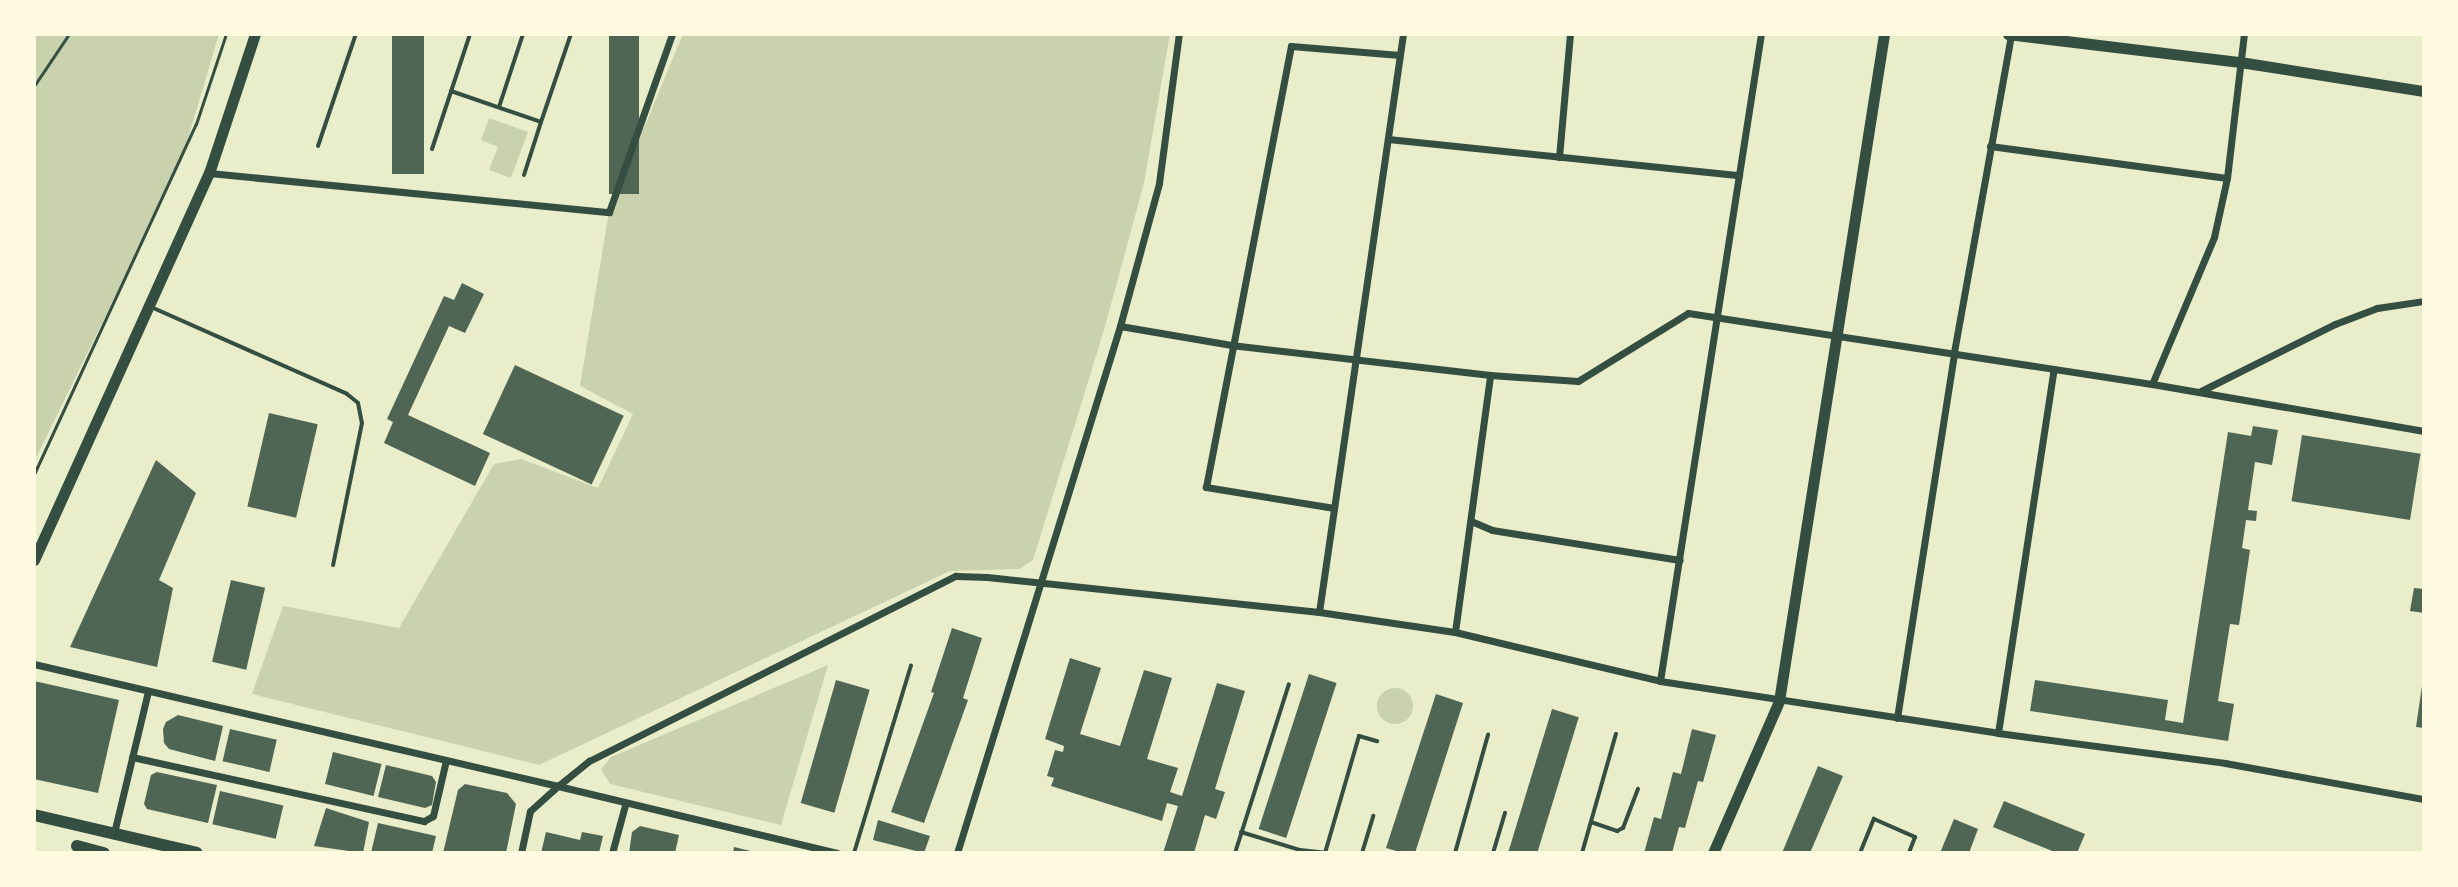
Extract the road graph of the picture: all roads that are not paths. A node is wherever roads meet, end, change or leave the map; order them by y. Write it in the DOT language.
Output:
graph roads {
  1 [pos="255,34"];
  2 [pos="356,34"];
  3 [pos="470,34"];
  4 [pos="523,34"];
  5 [pos="571,34"];
  6 [pos="672,34"];
  7 [pos="1179,34"];
  8 [pos="1403,34"];
  9 [pos="1570,34"];
  10 [pos="1761,34"];
  11 [pos="1884,34"];
  12 [pos="2010,34"];
  13 [pos="2244,34"];
  14 [pos="1400,55"];
  15 [pos="2240,62"];
  16 [pos="451,91"];
  17 [pos="2424,91"];
  18 [pos="499,107"];
  19 [pos="541,122"];
  20 [pos="1388,139"];
  21 [pos="318,146"];
  22 [pos="1990,146"];
  23 [pos="432,149"];
  24 [pos="1559,157"];
  25 [pos="209,173"];
  26 [pos="524,175"];
  27 [pos="1739,175"];
  28 [pos="2227,178"];
  29 [pos="2424,301"];
  30 [pos="149,306"];
  31 [pos="1716,316"];
  32 [pos="1120,326"];
  33 [pos="1840,336"];
  34 [pos="1231,345"];
  35 [pos="1954,352"];
  36 [pos="1356,359"];
  37 [pos="2054,369"];
  38 [pos="1490,375"];
  39 [pos="2152,384"];
  40 [pos="2199,392"];
  41 [pos="2424,431"];
  42 [pos="1334,508"];
  43 [pos="1471,521"];
  44 [pos="34,560"];
  45 [pos="1680,560"];
  46 [pos="333,565"];
  47 [pos="1039,582"];
  48 [pos="1319,612"];
  49 [pos="1455,632"];
  50 [pos="34,664"];
  51 [pos="911,665"];
  52 [pos="1660,681"];
  53 [pos="1289,684"];
  54 [pos="148,691"];
  55 [pos="1779,701"];
  56 [pos="1897,718"];
  57 [pos="1998,733"];
  58 [pos="1616,734"];
  59 [pos="1488,735"];
  60 [pos="1377,741"];
  61 [pos="132,757"];
  62 [pos="446,760"];
  63 [pos="558,786"];
  64 [pos="1638,789"];
  65 [pos="2424,799"];
  66 [pos="625,805"];
  67 [pos="34,806"];
  68 [pos="1505,813"];
  69 [pos="34,815"];
  70 [pos="1373,816"];
  71 [pos="53,817"];
  72 [pos="34,822"];
  73 [pos="1591,822"];
  74 [pos="1241,832"];
  75 [pos="114,833"];
  76 [pos="77,846"];
  77 [pos="1327,852"];
  78 [pos="104,853"];
  79 [pos="197,853"];
  80 [pos="521,853"];
  81 [pos="612,853"];
  82 [pos="837,853"];
  83 [pos="854,853"];
  84 [pos="957,853"];
  85 [pos="1235,853"];
  86 [pos="1362,853"];
  87 [pos="1455,853"];
  88 [pos="1493,853"];
  89 [pos="1582,853"];
  90 [pos="1713,853"];
  91 [pos="1860,853"];
  92 [pos="1909,853"];
  1 -- 25 [label="main road"];
  2 -- 21 [label="lane"];
  3 -- 16 [label="lane"];
  4 -- 18 [label="lane"];
  5 -- 19 [label="lane"];
  6 -- 25 [label="street"];
  7 -- 32 [label="street"];
  8 -- 14 [label="street"];
  9 -- 24 [label="street"];
  10 -- 27 [label="street"];
  11 -- 33 [label="main road"];
  12 -- 15 [label="main road"];
  12 -- 22 [label="street"];
  13 -- 15 [label="street"];
  14 -- 20 [label="street"];
  14 -- 34 [label="street"];
  15 -- 17 [label="main road"];
  15 -- 28 [label="street"];
  16 -- 18 [label="lane"];
  16 -- 23 [label="lane"];
  18 -- 19 [label="lane"];
  19 -- 26 [label="lane"];
  20 -- 24 [label="street"];
  20 -- 36 [label="street"];
  22 -- 28 [label="street"];
  22 -- 35 [label="street"];
  24 -- 27 [label="street"];
  25 -- 30 [label="main road"];
  27 -- 31 [label="street"];
  28 -- 39 [label="street"];
  29 -- 40 [label="street"];
  30 -- 44 [label="main road"];
  30 -- 46 [label="lane"];
  31 -- 33 [label="street"];
  31 -- 38 [label="street"];
  31 -- 45 [label="street"];
  32 -- 34 [label="street"];
  32 -- 47 [label="street"];
  33 -- 35 [label="street"];
  33 -- 55 [label="main road"];
  34 -- 36 [label="street"];
  34 -- 42 [label="street"];
  35 -- 37 [label="street"];
  35 -- 56 [label="street"];
  36 -- 38 [label="street"];
  36 -- 42 [label="street"];
  37 -- 39 [label="street"];
  37 -- 57 [label="street"];
  38 -- 43 [label="street"];
  39 -- 40 [label="street"];
  40 -- 41 [label="street"];
  42 -- 48 [label="street"];
  43 -- 45 [label="street"];
  43 -- 49 [label="street"];
  45 -- 52 [label="street"];
  47 -- 48 [label="street"];
  47 -- 63 [label="street"];
  47 -- 84 [label="street"];
  48 -- 49 [label="street"];
  49 -- 52 [label="street"];
  50 -- 54 [label="street"];
  51 -- 83 [label="lane"];
  52 -- 55 [label="street"];
  53 -- 74 [label="lane"];
  54 -- 61 [label="street"];
  54 -- 62 [label="street"];
  55 -- 56 [label="street"];
  55 -- 90 [label="main road"];
  56 -- 57 [label="street"];
  57 -- 65 [label="street"];
  58 -- 73 [label="lane"];
  59 -- 87 [label="lane"];
  60 -- 77 [label="lane"];
  61 -- 62 [label="street"];
  61 -- 75 [label="street"];
  62 -- 63 [label="street"];
  63 -- 66 [label="street"];
  63 -- 80 [label="street"];
  64 -- 73 [label="lane"];
  66 -- 81 [label="street"];
  66 -- 82 [label="street"];
  67 -- 71 [label="main road"];
  68 -- 88 [label="lane"];
  69 -- 71 [label="main road"];
  70 -- 86 [label="lane"];
  71 -- 72 [label="main road"];
  71 -- 75 [label="main road"];
  73 -- 89 [label="lane"];
  74 -- 77 [label="lane"];
  74 -- 85 [label="lane"];
  75 -- 79 [label="main road"];
  76 -- 78 [label="main road"];
  91 -- 92 [label="lane"];
}
